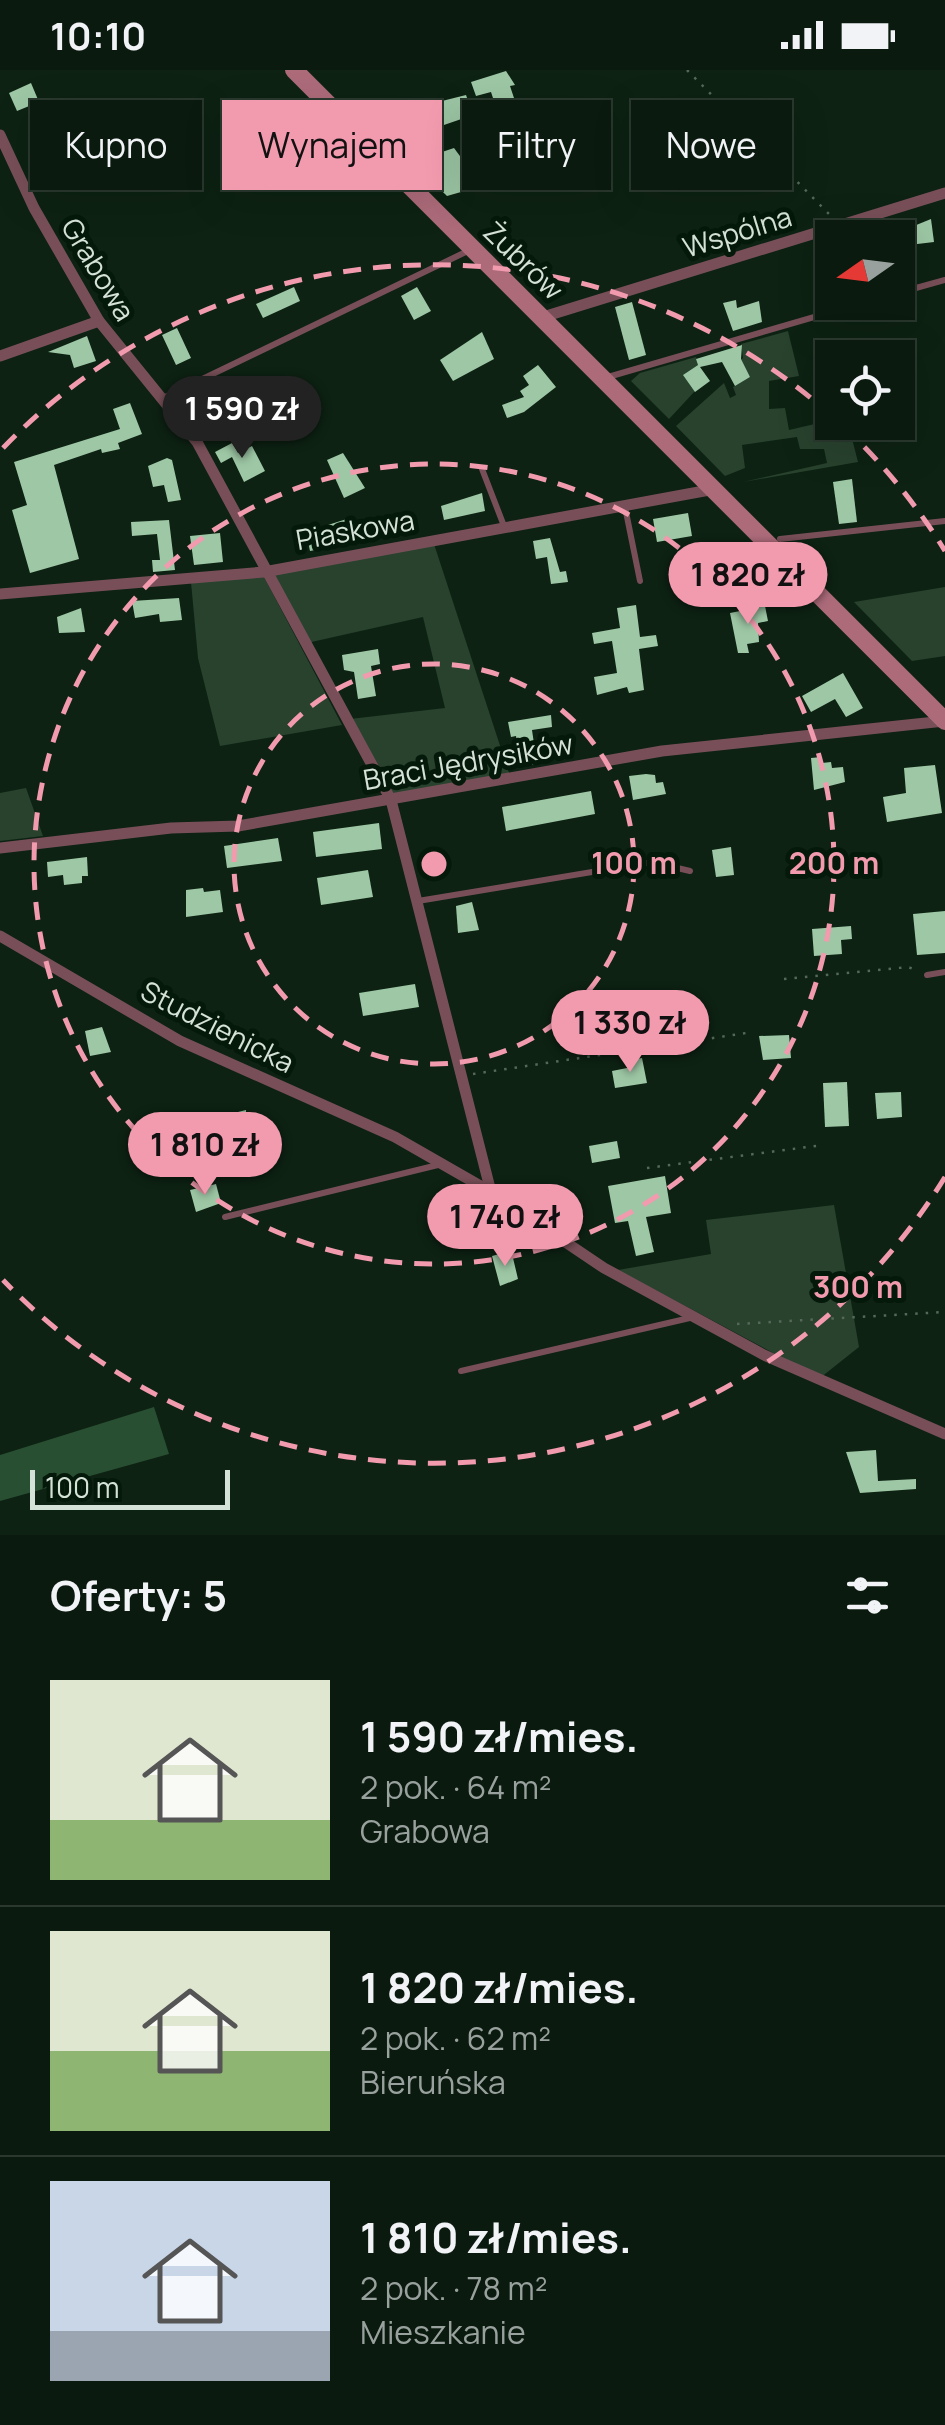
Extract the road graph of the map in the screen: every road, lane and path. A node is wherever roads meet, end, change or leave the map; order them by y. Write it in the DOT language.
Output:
graph roads {
  1 [pos="294,70"];
  2 [pos="687,70"];
  3 [pos="0,134"];
  4 [pos="945,193"];
  5 [pos="831,220"];
  6 [pos="856,220"];
  7 [pos="815,233"];
  8 [pos="474,248"];
  9 [pos="945,280"];
  10 [pos="915,288"];
  11 [pos="543,317"];
  12 [pos="815,317"];
  13 [pos="98,321"];
  14 [pos="0,356"];
  15 [pos="606,378"];
  16 [pos="162,398"];
  17 [pos="482,469"];
  18 [pos="715,489"];
  19 [pos="625,505"];
  20 [pos="945,521"];
  21 [pos="504,526"];
  22 [pos="780,539"];
  23 [pos="264,572"];
  24 [pos="640,580"];
  25 [pos="0,594"];
  26 [pos="945,721"];
  27 [pos="391,800"];
  28 [pos="0,848"];
  29 [pos="690,871"];
  30 [pos="416,902"];
  31 [pos="0,936"];
  32 [pos="945,972"];
  33 [pos="927,974"];
  34 [pos="784,979"];
  35 [pos="753,1032"];
  36 [pos="459,1076"];
  37 [pos="822,1144"];
  38 [pos="442,1164"];
  39 [pos="648,1168"];
  40 [pos="490,1192"];
  41 [pos="224,1217"];
  42 [pos="945,1312"];
  43 [pos="695,1317"];
  44 [pos="722,1332"];
  45 [pos="461,1370"];
  46 [pos="945,1434"];
  1 -- 8 [label="main road, Żubrów"];
  2 -- 5 [label="path"];
  3 -- 13 [label="street, Grabowa"];
  4 -- 6 [label="street, Wspólna"];
  7 -- 11 [label="street, Wspólna"];
  8 -- 11 [label="main road, Żubrów"];
  8 -- 16 [label="lane"];
  9 -- 10 [label="lane"];
  11 -- 15 [label="main road, Żubrów"];
  12 -- 15 [label="lane"];
  13 -- 14 [label="street"];
  13 -- 16 [label="street, Grabowa"];
  15 -- 18 [label="main road, Żubrów"];
  16 -- 23 [label="street, Grabowa"];
  17 -- 21 [label="lane"];
  18 -- 19 [label="street, Piaskowa"];
  18 -- 26 [label="main road, Żubrów"];
  19 -- 21 [label="street, Piaskowa"];
  19 -- 24 [label="lane"];
  20 -- 22 [label="lane"];
  21 -- 23 [label="street, Piaskowa"];
  23 -- 25 [label="street, Piaskowa"];
  23 -- 27 [label="street, Grabowa"];
  26 -- 27 [label="street, Braci Jędrysików"];
  27 -- 28 [label="street, Braci Jędrysików"];
  27 -- 30 [label="street, Grabowa"];
  29 -- 30 [label="lane"];
  30 -- 36 [label="street, Grabowa"];
  31 -- 38 [label="street, Studzienicka"];
  32 -- 33 [label="lane"];
  33 -- 34 [label="path"];
  35 -- 36 [label="path"];
  36 -- 40 [label="street, Grabowa"];
  37 -- 39 [label="path"];
  38 -- 40 [label="street, Studzienicka"];
  38 -- 41 [label="lane"];
  40 -- 43 [label="street, Studzienicka"];
  42 -- 44 [label="path"];
  43 -- 44 [label="street, Studzienicka"];
  43 -- 45 [label="lane"];
  44 -- 46 [label="street, Studzienicka"];
}
